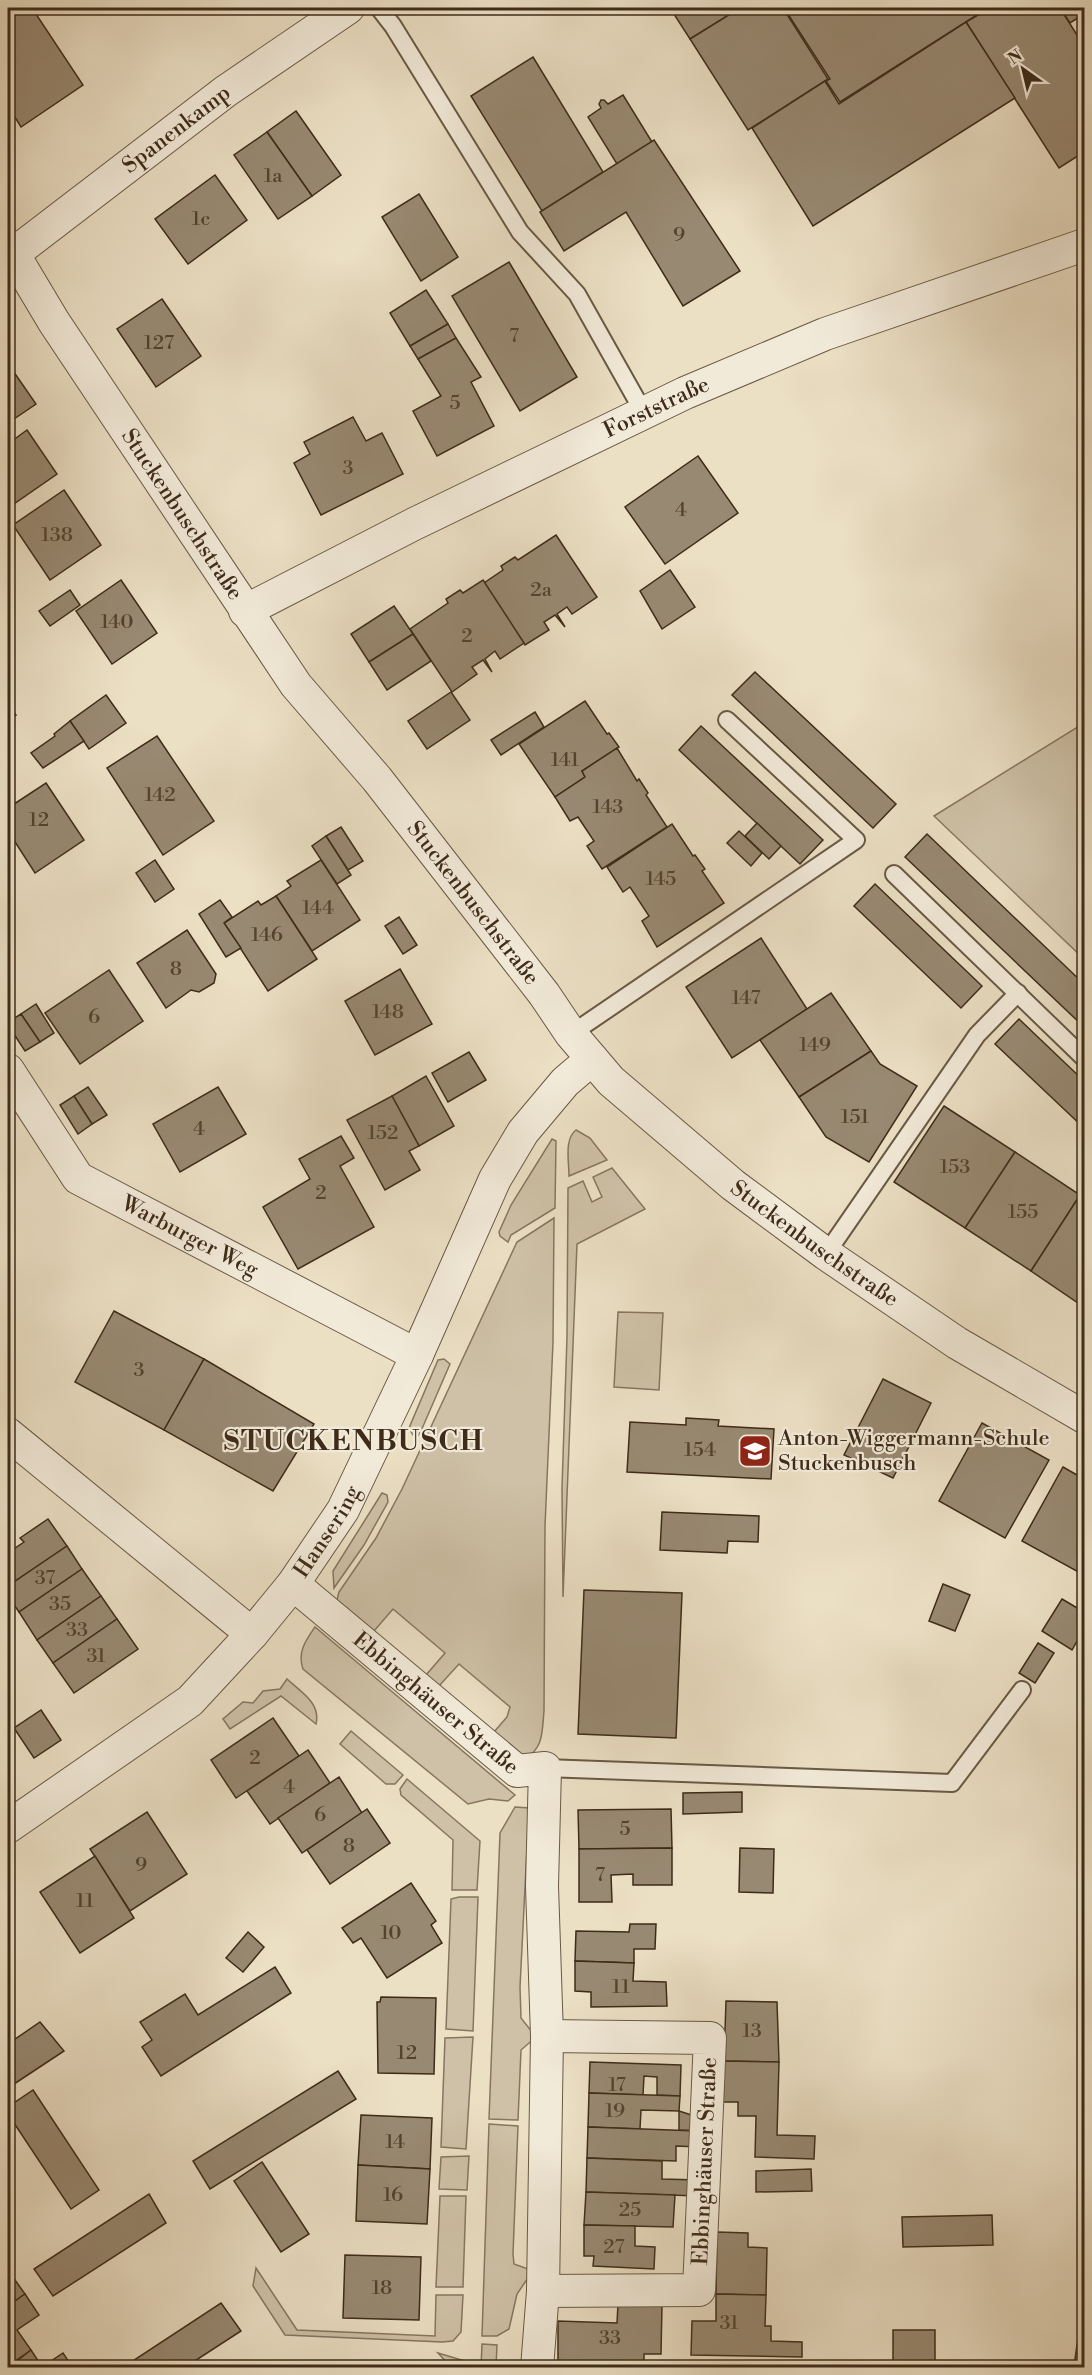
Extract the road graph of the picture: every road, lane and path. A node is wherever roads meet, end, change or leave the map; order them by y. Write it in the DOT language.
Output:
graph roads {
  1 [pos="348,8"];
  2 [pos="379,8"];
  3 [pos="1084,246"];
  4 [pos="9,252"];
  5 [pos="644,413"];
  6 [pos="245,611"];
  7 [pos="727,720"];
  8 [pos="894,874"];
  9 [pos="1018,993"];
  10 [pos="571,1034"];
  11 [pos="1084,1058"];
  12 [pos="592,1059"];
  13 [pos="8,1070"];
  14 [pos="826,1254"];
  15 [pos="417,1355"];
  16 [pos="1084,1417"];
  17 [pos="8,1434"];
  18 [pos="293,1584"];
  19 [pos="252,1634"];
  20 [pos="1022,1690"];
  21 [pos="545,1768"];
  22 [pos="8,1827"];
  23 [pos="548,2036"];
  24 [pos="543,2291"];
  25 [pos="537,2367"];
  1 -- 4 [label="street, Spanenkamp"];
  2 -- 5 [label="lane"];
  3 -- 5 [label="street, Forststraße"];
  4 -- 6 [label="street, Stuckenbuschstraße"];
  5 -- 6 [label="street, Forststraße"];
  6 -- 10 [label="street, Stuckenbuschstraße"];
  7 -- 10 [label="lane"];
  8 -- 9 [label="lane"];
  9 -- 11 [label="lane"];
  9 -- 14 [label="lane"];
  10 -- 12 [label="street, Stuckenbuschstraße"];
  12 -- 14 [label="street, Stuckenbuschstraße"];
  12 -- 15 [label="street, Hansering"];
  13 -- 15 [label="street, Warburger Weg"];
  14 -- 16 [label="street, Stuckenbuschstraße"];
  15 -- 18 [label="street, Hansering"];
  17 -- 19 [label="street"];
  18 -- 19 [label="street, Hansering"];
  18 -- 21 [label="street, Ebbinghäuser Straße"];
  19 -- 22 [label="street, Hansering"];
  20 -- 21 [label="lane"];
  21 -- 23 [label="street, Ebbinghäuser Straße"];
  23 -- 24 [label="street, Ebbinghäuser Straße"];
  23 -- 24 [label="street, Ebbinghäuser Straße"];
  24 -- 25 [label="street, Ebbinghäuser Straße"];
}
